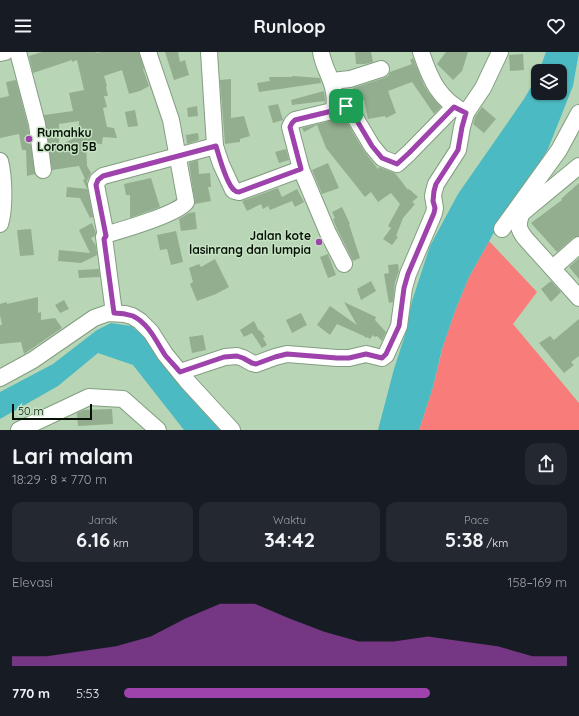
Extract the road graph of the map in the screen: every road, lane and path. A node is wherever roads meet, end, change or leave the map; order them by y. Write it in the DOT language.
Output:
graph roads {
  1 [pos="5,52"];
  2 [pos="18,52"];
  3 [pos="148,52"];
  4 [pos="209,52"];
  5 [pos="321,52"];
  6 [pos="421,52"];
  7 [pos="432,52"];
  8 [pos="500,52"];
  9 [pos="0,53"];
  10 [pos="426,68"];
  11 [pos="380,69"];
  12 [pos="332,81"];
  13 [pos="335,107"];
  14 [pos="460,110"];
  15 [pos="579,113"];
  16 [pos="210,147"];
  17 [pos="178,156"];
  18 [pos="0,161"];
  19 [pos="579,166"];
  20 [pos="301,169"];
  21 [pos="43,170"];
  22 [pos="0,224"];
  23 [pos="502,229"];
  24 [pos="106,236"];
  25 [pos="579,246"];
  26 [pos="344,264"];
  27 [pos="553,268"];
  28 [pos="579,298"];
  29 [pos="114,313"];
  30 [pos="180,372"];
  31 [pos="0,378"];
  32 [pos="19,430"];
  33 [pos="158,430"];
  34 [pos="232,430"];
  1 -- 9 [label="street"];
  2 -- 21 [label="street"];
  3 -- 17 [label="street"];
  4 -- 16 [label="street"];
  5 -- 12 [label="street"];
  6 -- 10 [label="street"];
  7 -- 10 [label="street"];
  8 -- 14 [label="street"];
  10 -- 14 [label="street"];
  11 -- 12 [label="street"];
  12 -- 13 [label="street"];
  13 -- 14 [label="street"];
  13 -- 20 [label="street"];
  14 -- 30 [label="street"];
  15 -- 23 [label="street"];
  16 -- 17 [label="street"];
  16 -- 20 [label="street"];
  17 -- 24 [label="street"];
  17 -- 24 [label="street"];
  18 -- 22 [label="street"];
  19 -- 27 [label="street"];
  20 -- 26 [label="street"];
  24 -- 29 [label="street"];
  25 -- 27 [label="street"];
  27 -- 28 [label="street"];
  29 -- 30 [label="street"];
  29 -- 31 [label="street"];
  30 -- 34 [label="street"];
  32 -- 33 [label="street"];
}
